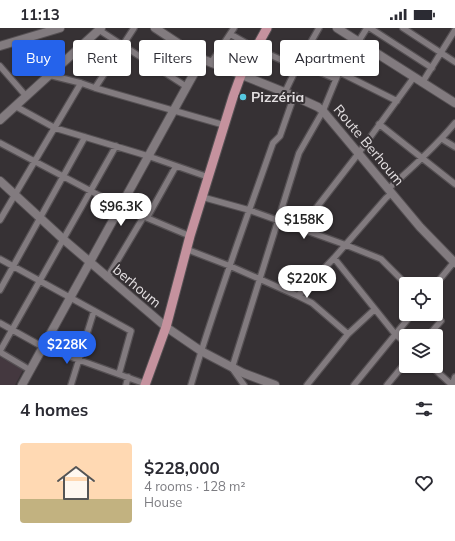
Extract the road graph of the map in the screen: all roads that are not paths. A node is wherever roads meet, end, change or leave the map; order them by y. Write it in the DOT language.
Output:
graph roads {
  1 [pos="60,28"];
  2 [pos="134,28"];
  3 [pos="155,28"];
  4 [pos="234,28"];
  5 [pos="267,28"];
  6 [pos="319,28"];
  7 [pos="338,28"];
  8 [pos="367,28"];
  9 [pos="370,28"];
  10 [pos="403,28"];
  11 [pos="100,29"];
  12 [pos="165,31"];
  13 [pos="455,31"];
  14 [pos="230,34"];
  15 [pos="115,40"];
  16 [pos="127,40"];
  17 [pos="177,40"];
  18 [pos="241,40"];
  19 [pos="260,40"];
  20 [pos="312,40"];
  21 [pos="355,40"];
  22 [pos="359,40"];
  23 [pos="0,46"];
  24 [pos="131,51"];
  25 [pos="441,54"];
  26 [pos="379,55"];
  27 [pos="65,61"];
  28 [pos="206,61"];
  29 [pos="455,62"];
  30 [pos="211,63"];
  31 [pos="214,64"];
  32 [pos="0,66"];
  33 [pos="432,68"];
  34 [pos="48,76"];
  35 [pos="53,76"];
  36 [pos="103,76"];
  37 [pos="193,76"];
  38 [pos="241,76"];
  39 [pos="244,76"];
  40 [pos="293,76"];
  41 [pos="328,76"];
  42 [pos="337,76"];
  43 [pos="347,76"];
  44 [pos="414,77"];
  45 [pos="336,79"];
  46 [pos="81,83"];
  47 [pos="422,83"];
  48 [pos="187,87"];
  49 [pos="95,88"];
  50 [pos="285,92"];
  51 [pos="26,96"];
  52 [pos="294,96"];
  53 [pos="397,101"];
  54 [pos="455,103"];
  55 [pos="15,106"];
  56 [pos="174,110"];
  57 [pos="323,111"];
  58 [pos="0,120"];
  59 [pos="455,123"];
  60 [pos="379,124"];
  61 [pos="224,125"];
  62 [pos="56,128"];
  63 [pos="85,137"];
  64 [pos="442,139"];
  65 [pos="0,143"];
  66 [pos="116,146"];
  67 [pos="455,147"];
  68 [pos="358,154"];
  69 [pos="148,156"];
  70 [pos="422,158"];
  71 [pos="34,161"];
  72 [pos="176,166"];
  73 [pos="63,176"];
  74 [pos="208,177"];
  75 [pos="0,181"];
  76 [pos="455,184"];
  77 [pos="90,191"];
  78 [pos="390,191"];
  79 [pos="15,194"];
  80 [pos="202,197"];
  81 [pos="120,206"];
  82 [pos="249,210"];
  83 [pos="145,217"];
  84 [pos="40,218"];
  85 [pos="0,220"];
  86 [pos="278,220"];
  87 [pos="300,229"];
  88 [pos="190,236"];
  89 [pos="63,239"];
  90 [pos="346,245"];
  91 [pos="186,250"];
  92 [pos="334,258"];
  93 [pos="0,259"];
  94 [pos="90,262"];
  95 [pos="454,262"];
  96 [pos="13,266"];
  97 [pos="230,266"];
  98 [pos="399,277"];
  99 [pos="442,277"];
  100 [pos="108,278"];
  101 [pos="260,279"];
  102 [pos="40,281"];
  103 [pos="1,286"];
  104 [pos="298,296"];
  105 [pos="70,298"];
  106 [pos="375,309"];
  107 [pos="94,311"];
  108 [pos="406,321"];
  109 [pos="440,321"];
  110 [pos="0,323"];
  111 [pos="166,327"];
  112 [pos="434,329"];
  113 [pos="12,330"];
  114 [pos="348,334"];
  115 [pos="395,334"];
  116 [pos="399,337"];
  117 [pos="43,347"];
  118 [pos="201,351"];
  119 [pos="0,352"];
  120 [pos="78,360"];
  121 [pos="232,368"];
  122 [pos="30,370"];
  123 [pos="399,370"];
  124 [pos="439,373"];
  125 [pos="118,374"];
  126 [pos="128,377"];
  127 [pos="455,377"];
  128 [pos="263,383"];
  129 [pos="145,384"];
  130 [pos="22,385"];
  131 [pos="71,385"];
  132 [pos="126,385"];
  133 [pos="191,385"];
  134 [pos="244,385"];
  135 [pos="275,385"];
  136 [pos="307,385"];
  137 [pos="354,385"];
  138 [pos="387,385"];
  139 [pos="452,385"];
  1 -- 23 [label="main road"];
  2 -- 16 [label="street"];
  3 -- 12 [label="main road, Route Berhoum"];
  4 -- 14 [label="street"];
  5 -- 19 [label="main road"];
  6 -- 20 [label="street"];
  7 -- 21 [label="main road"];
  8 -- 22 [label="street"];
  9 -- 33 [label="street"];
  10 -- 25 [label="street"];
  11 -- 15 [label="street"];
  11 -- 27 [label="main road"];
  12 -- 17 [label="main road, Route Berhoum"];
  13 -- 25 [label="street"];
  14 -- 18 [label="street"];
  14 -- 30 [label="street"];
  24 -- 48 [label="street"];
  25 -- 29 [label="street"];
  25 -- 33 [label="street"];
  26 -- 44 [label="main road"];
  28 -- 30 [label="main road, Route Berhoum"];
  30 -- 31 [label="main road, Route Berhoum"];
  32 -- 51 [label="street"];
  33 -- 47 [label="street"];
  34 -- 51 [label="main road"];
  35 -- 46 [label="street"];
  36 -- 49 [label="street"];
  37 -- 48 [label="main road"];
  38 -- 61 [label="main road"];
  39 -- 50 [label="main road, Route Berhoum"];
  40 -- 50 [label="street"];
  41 -- 45 [label="street"];
  42 -- 45 [label="street"];
  43 -- 53 [label="street"];
  44 -- 47 [label="main road"];
  44 -- 53 [label="street"];
  45 -- 57 [label="street"];
  46 -- 49 [label="street"];
  46 -- 62 [label="street"];
  47 -- 54 [label="main road"];
  48 -- 56 [label="main road"];
  49 -- 56 [label="street"];
  50 -- 52 [label="main road, Route Berhoum"];
  51 -- 55 [label="main road"];
  52 -- 57 [label="main road, Route Berhoum"];
  52 -- 82 [label="street"];
  53 -- 60 [label="street"];
  55 -- 58 [label="main road"];
  55 -- 62 [label="street"];
  56 -- 61 [label="street"];
  56 -- 69 [label="main road"];
  57 -- 68 [label="main road, Route Berhoum"];
  57 -- 86 [label="street"];
  59 -- 64 [label="street"];
  60 -- 68 [label="street"];
  60 -- 70 [label="street"];
  61 -- 74 [label="main road"];
  62 -- 63 [label="street"];
  62 -- 71 [label="street"];
  63 -- 66 [label="street"];
  63 -- 73 [label="street"];
  64 -- 67 [label="street"];
  64 -- 70 [label="street"];
  65 -- 71 [label="street"];
  66 -- 69 [label="street"];
  66 -- 77 [label="street"];
  68 -- 78 [label="main road, Route Berhoum"];
  68 -- 87 [label="street"];
  69 -- 72 [label="street"];
  69 -- 81 [label="main road"];
  70 -- 76 [label="street"];
  70 -- 78 [label="street"];
  71 -- 73 [label="street"];
  71 -- 79 [label="street"];
  72 -- 74 [label="street"];
  72 -- 83 [label="street"];
  73 -- 77 [label="street"];
  73 -- 84 [label="street"];
  74 -- 80 [label="main road"];
  75 -- 79 [label="main road, berhoum"];
  77 -- 81 [label="street"];
  77 -- 89 [label="street"];
  78 -- 90 [label="street"];
  78 -- 95 [label="main road, Route Berhoum"];
  79 -- 84 [label="main road, berhoum"];
  79 -- 85 [label="street"];
  80 -- 82 [label="street"];
  80 -- 88 [label="main road"];
  81 -- 83 [label="street"];
  81 -- 94 [label="main road"];
  82 -- 86 [label="street"];
  82 -- 97 [label="street"];
  83 -- 88 [label="street"];
  83 -- 100 [label="street"];
  84 -- 89 [label="main road, berhoum"];
  84 -- 96 [label="street"];
  86 -- 87 [label="street"];
  86 -- 101 [label="street"];
  87 -- 90 [label="street"];
  88 -- 91 [label="main road"];
  89 -- 94 [label="main road, berhoum"];
  89 -- 102 [label="street"];
  90 -- 92 [label="street"];
  90 -- 98 [label="street"];
  91 -- 97 [label="street"];
  91 -- 111 [label="main road"];
  92 -- 104 [label="street"];
  92 -- 106 [label="street"];
  93 -- 96 [label="street"];
  94 -- 100 [label="main road, berhoum"];
  94 -- 105 [label="main road"];
  95 -- 99 [label="street"];
  96 -- 102 [label="street"];
  96 -- 103 [label="street"];
  97 -- 101 [label="street"];
  97 -- 118 [label="street"];
  100 -- 111 [label="main road, berhoum"];
  101 -- 104 [label="street"];
  101 -- 121 [label="street"];
  102 -- 105 [label="street"];
  102 -- 113 [label="street"];
  104 -- 114 [label="street"];
  105 -- 107 [label="street"];
  105 -- 117 [label="main road"];
  106 -- 114 [label="street"];
  106 -- 115 [label="street"];
  107 -- 120 [label="street"];
  107 -- 125 [label="street"];
  108 -- 115 [label="street"];
  109 -- 112 [label="street"];
  110 -- 113 [label="street"];
  111 -- 118 [label="main road, berhoum"];
  111 -- 129 [label="main road"];
  113 -- 117 [label="street"];
  113 -- 119 [label="street"];
  114 -- 136 [label="street"];
  115 -- 116 [label="street"];
  115 -- 137 [label="street"];
  117 -- 120 [label="street"];
  117 -- 122 [label="main road"];
  118 -- 121 [label="main road, berhoum"];
  118 -- 133 [label="street"];
  119 -- 122 [label="street"];
  120 -- 125 [label="street"];
  120 -- 131 [label="street"];
  121 -- 128 [label="main road, berhoum"];
  121 -- 134 [label="street"];
  122 -- 130 [label="main road"];
  123 -- 138 [label="street"];
  124 -- 139 [label="street"];
  125 -- 126 [label="street"];
  126 -- 129 [label="street"];
  126 -- 132 [label="street"];
  127 -- 139 [label="street"];
  128 -- 135 [label="main road, berhoum"];
}
